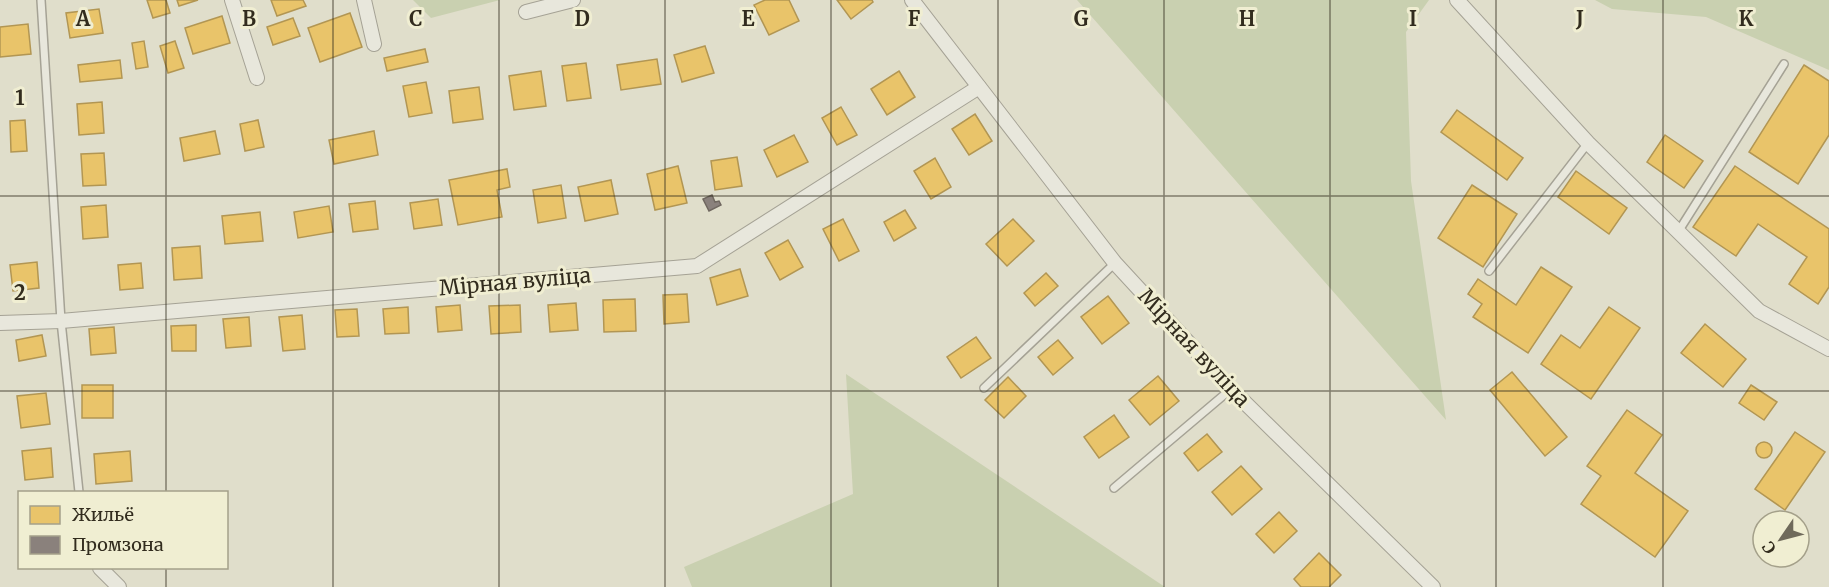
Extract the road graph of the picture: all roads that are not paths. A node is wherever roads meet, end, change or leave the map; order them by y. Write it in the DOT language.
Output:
graph roads {
  1 [pos="41,0"];
  2 [pos="232,0"];
  3 [pos="364,0"];
  4 [pos="573,0"];
  5 [pos="912,0"];
  6 [pos="1457,0"];
  7 [pos="526,12"];
  8 [pos="374,44"];
  9 [pos="1785,64"];
  10 [pos="257,78"];
  11 [pos="979,87"];
  12 [pos="1588,143"];
  13 [pos="1678,232"];
  14 [pos="1115,263"];
  15 [pos="1489,271"];
  16 [pos="61,321"];
  17 [pos="0,323"];
  18 [pos="1829,349"];
  19 [pos="984,388"];
  20 [pos="1231,389"];
  21 [pos="1114,489"];
  22 [pos="79,491"];
  23 [pos="102,569"];
  24 [pos="119,587"];
  25 [pos="1433,587"];
  1 -- 16 [label="lane"];
  2 -- 10 [label="street"];
  3 -- 8 [label="street"];
  4 -- 7 [label="street"];
  5 -- 11 [label="street, Мірная вуліца"];
  6 -- 12 [label="street"];
  9 -- 13 [label="lane"];
  11 -- 14 [label="street, Мірная вуліца"];
  11 -- 16 [label="street, Мірная вуліца"];
  12 -- 13 [label="street"];
  12 -- 15 [label="lane"];
  13 -- 18 [label="street"];
  14 -- 19 [label="lane"];
  14 -- 20 [label="street, Мірная вуліца"];
  16 -- 17 [label="street, Мірная вуліца"];
  16 -- 22 [label="lane"];
  20 -- 21 [label="lane"];
  20 -- 25 [label="street, Мірная вуліца"];
  23 -- 24 [label="street"];
}
